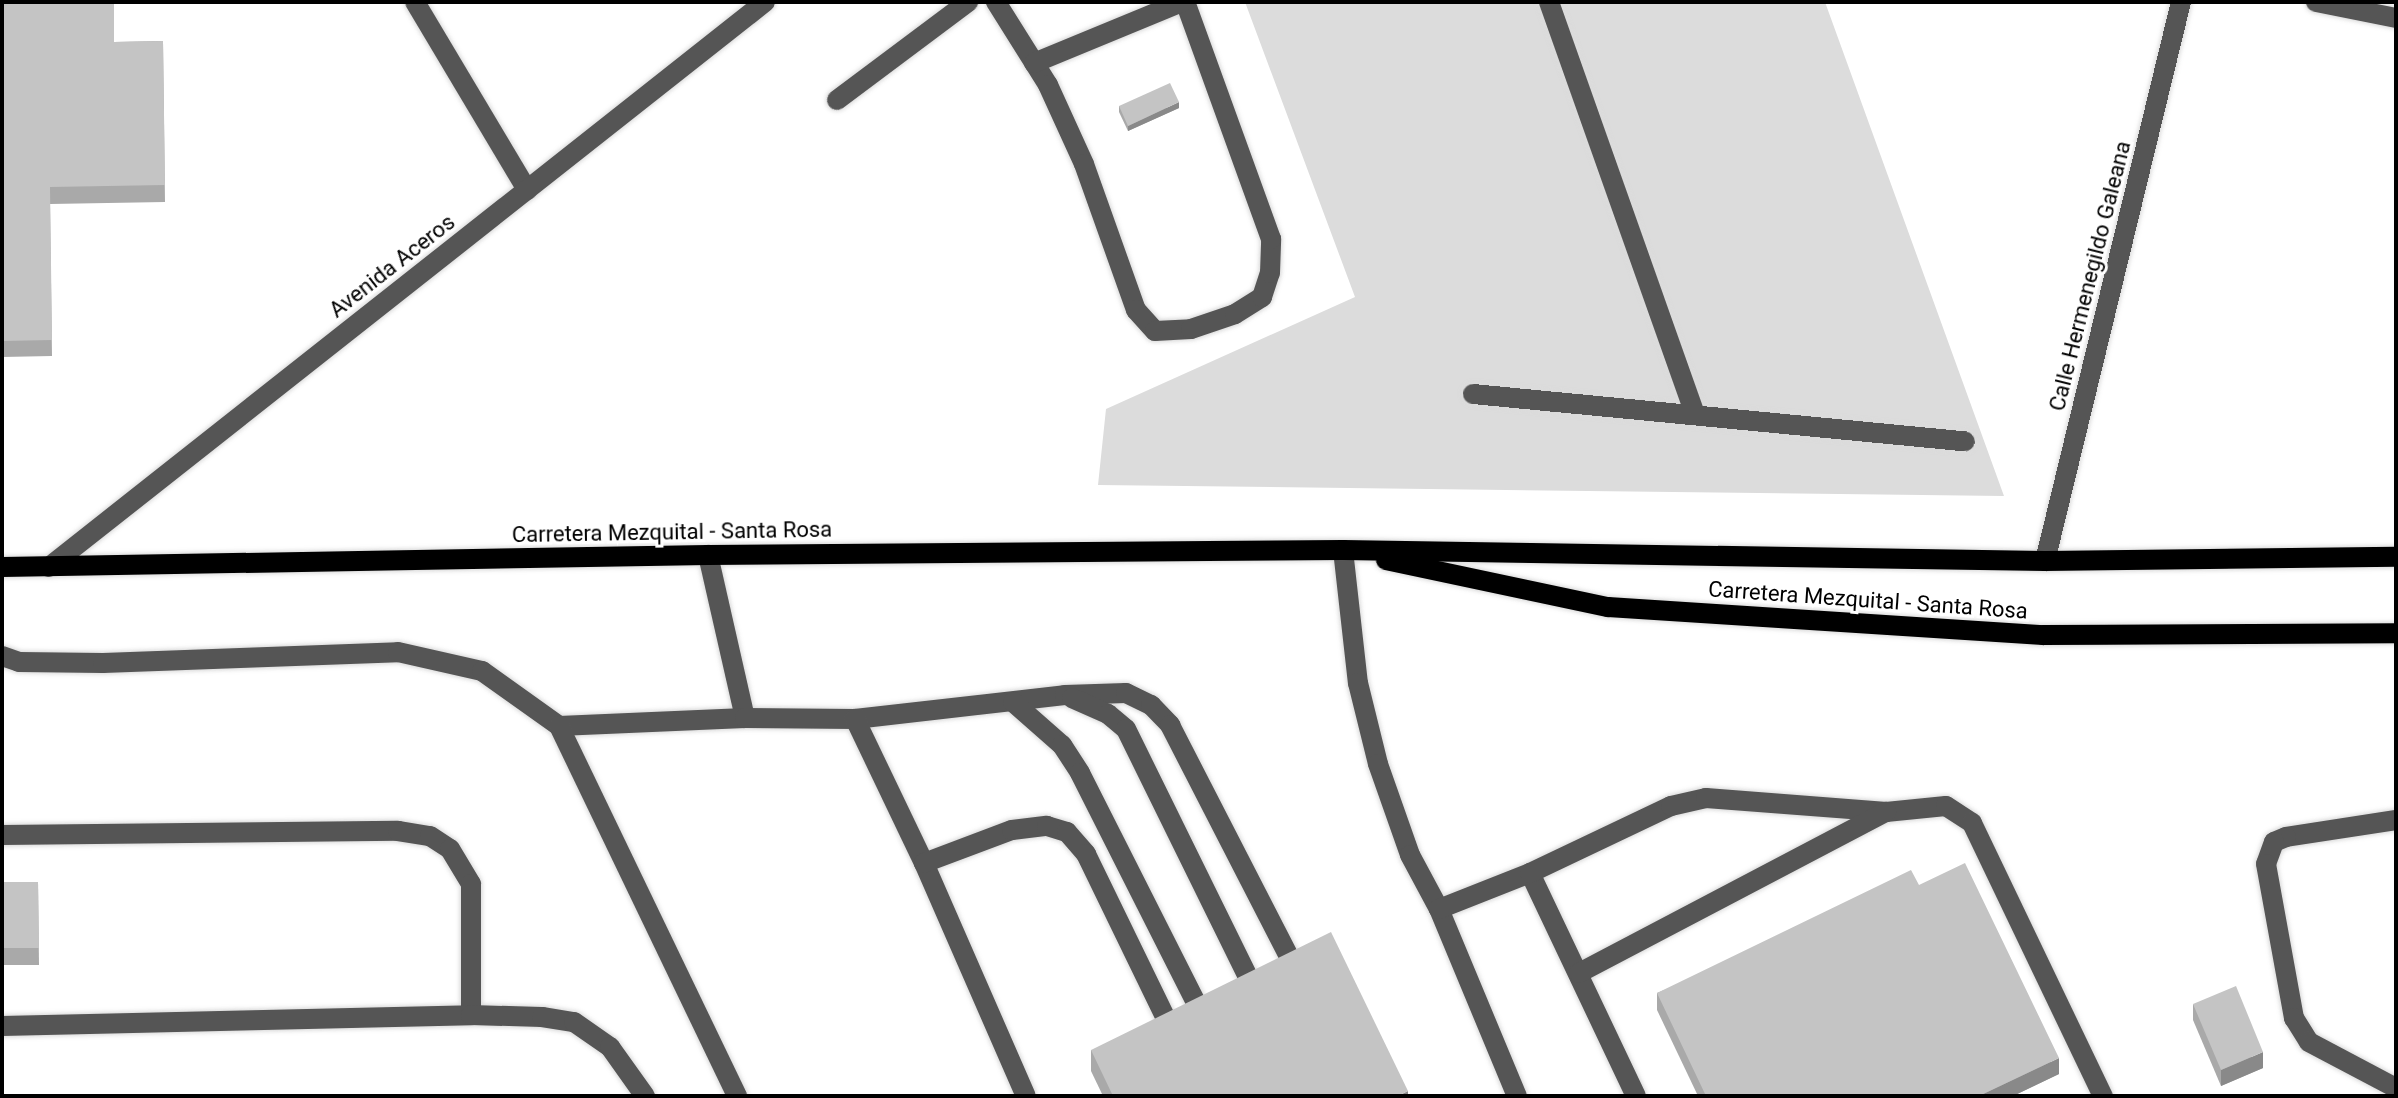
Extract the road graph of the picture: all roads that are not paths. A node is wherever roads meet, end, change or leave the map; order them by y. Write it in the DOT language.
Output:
graph roads {
  1 [pos="415,2"];
  2 [pos="765,2"];
  3 [pos="968,2"];
  4 [pos="996,2"];
  5 [pos="1184,2"];
  6 [pos="1549,2"];
  7 [pos="2181,2"];
  8 [pos="2316,2"];
  9 [pos="2396,18"];
  10 [pos="1034,63"];
  11 [pos="837,100"];
  12 [pos="527,190"];
  13 [pos="1473,394"];
  14 [pos="1695,414"];
  15 [pos="1965,441"];
  16 [pos="1343,550"];
  17 [pos="708,555"];
  18 [pos="2396,557"];
  19 [pos="2045,561"];
  20 [pos="2,567"];
  21 [pos="49,567"];
  22 [pos="2396,633"];
  23 [pos="2,656"];
  24 [pos="1065,695"];
  25 [pos="1013,702"];
  26 [pos="745,718"];
  27 [pos="855,719"];
  28 [pos="559,726"];
  29 [pos="1886,812"];
  30 [pos="2396,820"];
  31 [pos="2,835"];
  32 [pos="924,863"];
  33 [pos="1530,873"];
  34 [pos="1439,909"];
  35 [pos="1296,970"];
  36 [pos="1579,973"];
  37 [pos="1255,991"];
  38 [pos="471,1015"];
  39 [pos="1203,1016"];
  40 [pos="2,1026"];
  41 [pos="1172,1031"];
  42 [pos="2396,1088"];
  43 [pos="645,1096"];
  44 [pos="737,1096"];
  45 [pos="1026,1096"];
  46 [pos="1517,1096"];
  47 [pos="1636,1096"];
  48 [pos="2103,1096"];
  1 -- 12 [label="street"];
  2 -- 12 [label="street, Avenida Aceros"];
  3 -- 11 [label="street"];
  4 -- 10 [label="street"];
  5 -- 10 [label="street"];
  5 -- 10 [label="street"];
  6 -- 14 [label="street"];
  7 -- 19 [label="street, Calle Hermenegildo Galeana"];
  8 -- 9 [label="street"];
  12 -- 21 [label="street, Avenida Aceros"];
  13 -- 14 [label="street"];
  14 -- 15 [label="street"];
  16 -- 17 [label="main road, Carretera Mezquital - Santa Rosa"];
  16 -- 19 [label="main road, Carretera Mezquital - Santa Rosa"];
  16 -- 22 [label="main road, Carretera Mezquital - Santa Rosa"];
  16 -- 34 [label="street"];
  17 -- 21 [label="main road, Carretera Mezquital - Santa Rosa"];
  17 -- 26 [label="street"];
  18 -- 19 [label="main road, Carretera Mezquital - Santa Rosa"];
  20 -- 21 [label="main road, Carretera Mezquital - Santa Rosa"];
  23 -- 28 [label="street"];
  24 -- 25 [label="street"];
  24 -- 35 [label="street"];
  24 -- 37 [label="street"];
  25 -- 27 [label="street"];
  25 -- 39 [label="street"];
  26 -- 27 [label="street"];
  26 -- 28 [label="street"];
  27 -- 32 [label="street"];
  28 -- 44 [label="street"];
  29 -- 33 [label="street"];
  29 -- 36 [label="street"];
  29 -- 48 [label="street"];
  30 -- 42 [label="street"];
  31 -- 38 [label="street"];
  32 -- 41 [label="street"];
  32 -- 45 [label="street"];
  33 -- 34 [label="street"];
  33 -- 36 [label="street"];
  34 -- 46 [label="street"];
  36 -- 47 [label="street"];
  38 -- 40 [label="street"];
  38 -- 43 [label="street"];
}
